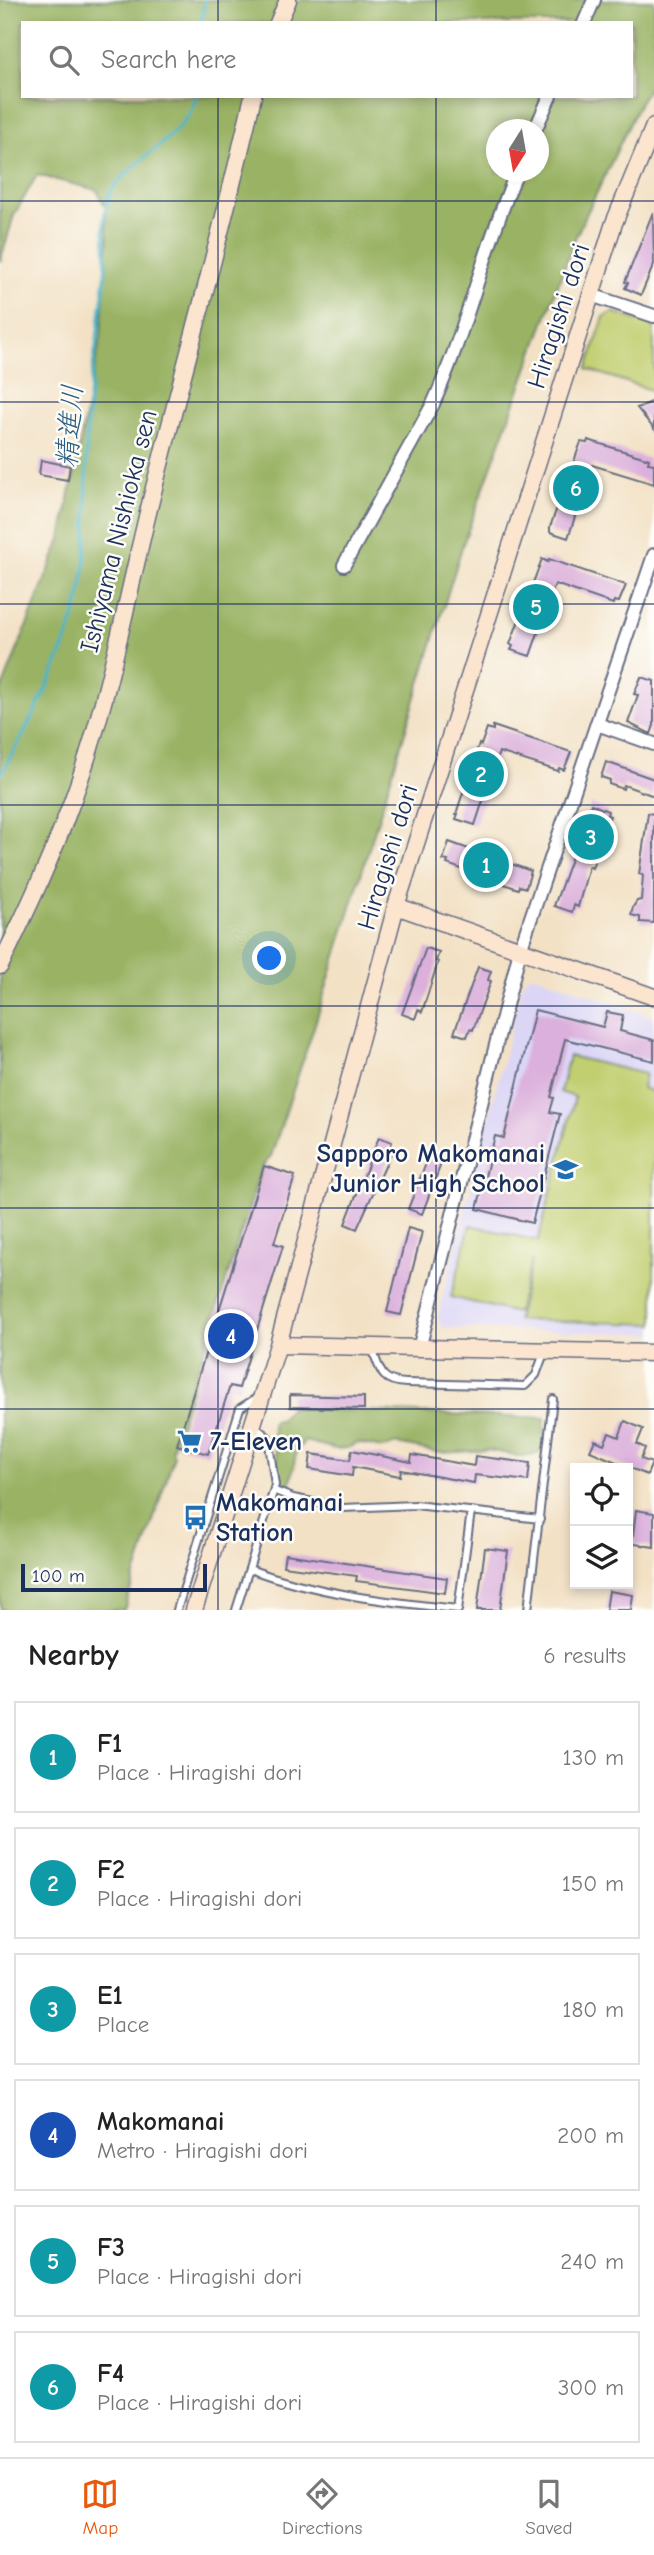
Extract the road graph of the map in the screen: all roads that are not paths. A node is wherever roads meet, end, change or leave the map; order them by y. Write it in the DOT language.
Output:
graph roads {
  1 [pos="288,0"];
  2 [pos="594,0"];
  3 [pos="279,21"];
  4 [pos="585,21"];
  5 [pos="253,98"];
  6 [pos="549,98"];
  7 [pos="540,119"];
  8 [pos="654,126"];
  9 [pos="513,182"];
  10 [pos="590,295"];
  11 [pos="654,316"];
  12 [pos="654,555"];
  13 [pos="344,565"];
  14 [pos="597,724"];
  15 [pos="654,744"];
  16 [pos="396,906"];
  17 [pos="520,950"];
  18 [pos="0,965"];
  19 [pos="654,997"];
  20 [pos="278,1345"];
  21 [pos="372,1348"];
  22 [pos="419,1349"];
  23 [pos="545,1352"];
  24 [pos="654,1353"];
  25 [pos="261,1396"];
  26 [pos="553,1399"];
  27 [pos="252,1425"];
  28 [pos="275,1491"];
  29 [pos="471,1511"];
  30 [pos="540,1519"];
  31 [pos="249,1569"];
  32 [pos="177,1610"];
  33 [pos="194,1610"];
  34 [pos="236,1610"];
  35 [pos="458,1610"];
  36 [pos="528,1610"];
  1 -- 3 [label="street"];
  2 -- 4 [label="street"];
  5 -- 18 [label="street, Ishiyama Nishioka sen"];
  6 -- 7 [label="street"];
  8 -- 10 [label="street, Hiragishi dori"];
  9 -- 13 [label="street"];
  10 -- 11 [label="street"];
  10 -- 16 [label="street, Hiragishi dori"];
  12 -- 14 [label="street"];
  14 -- 15 [label="street"];
  14 -- 17 [label="street"];
  16 -- 17 [label="street"];
  16 -- 20 [label="street, Hiragishi dori"];
  17 -- 19 [label="street"];
  17 -- 22 [label="street"];
  20 -- 21 [label="street"];
  20 -- 25 [label="street, Hiragishi dori"];
  21 -- 22 [label="street"];
  21 -- 23 [label="lane"];
  22 -- 23 [label="street"];
  23 -- 24 [label="street"];
  25 -- 27 [label="street, Hiragishi dori"];
  25 -- 32 [label="lane"];
  26 -- 30 [label="lane"];
  27 -- 28 [label="lane"];
  27 -- 33 [label="street, Hiragishi dori"];
  28 -- 29 [label="lane"];
  28 -- 31 [label="lane"];
  29 -- 30 [label="lane"];
  29 -- 35 [label="lane"];
  30 -- 36 [label="lane"];
  31 -- 34 [label="lane"];
  31 -- 35 [label="lane"];
}
